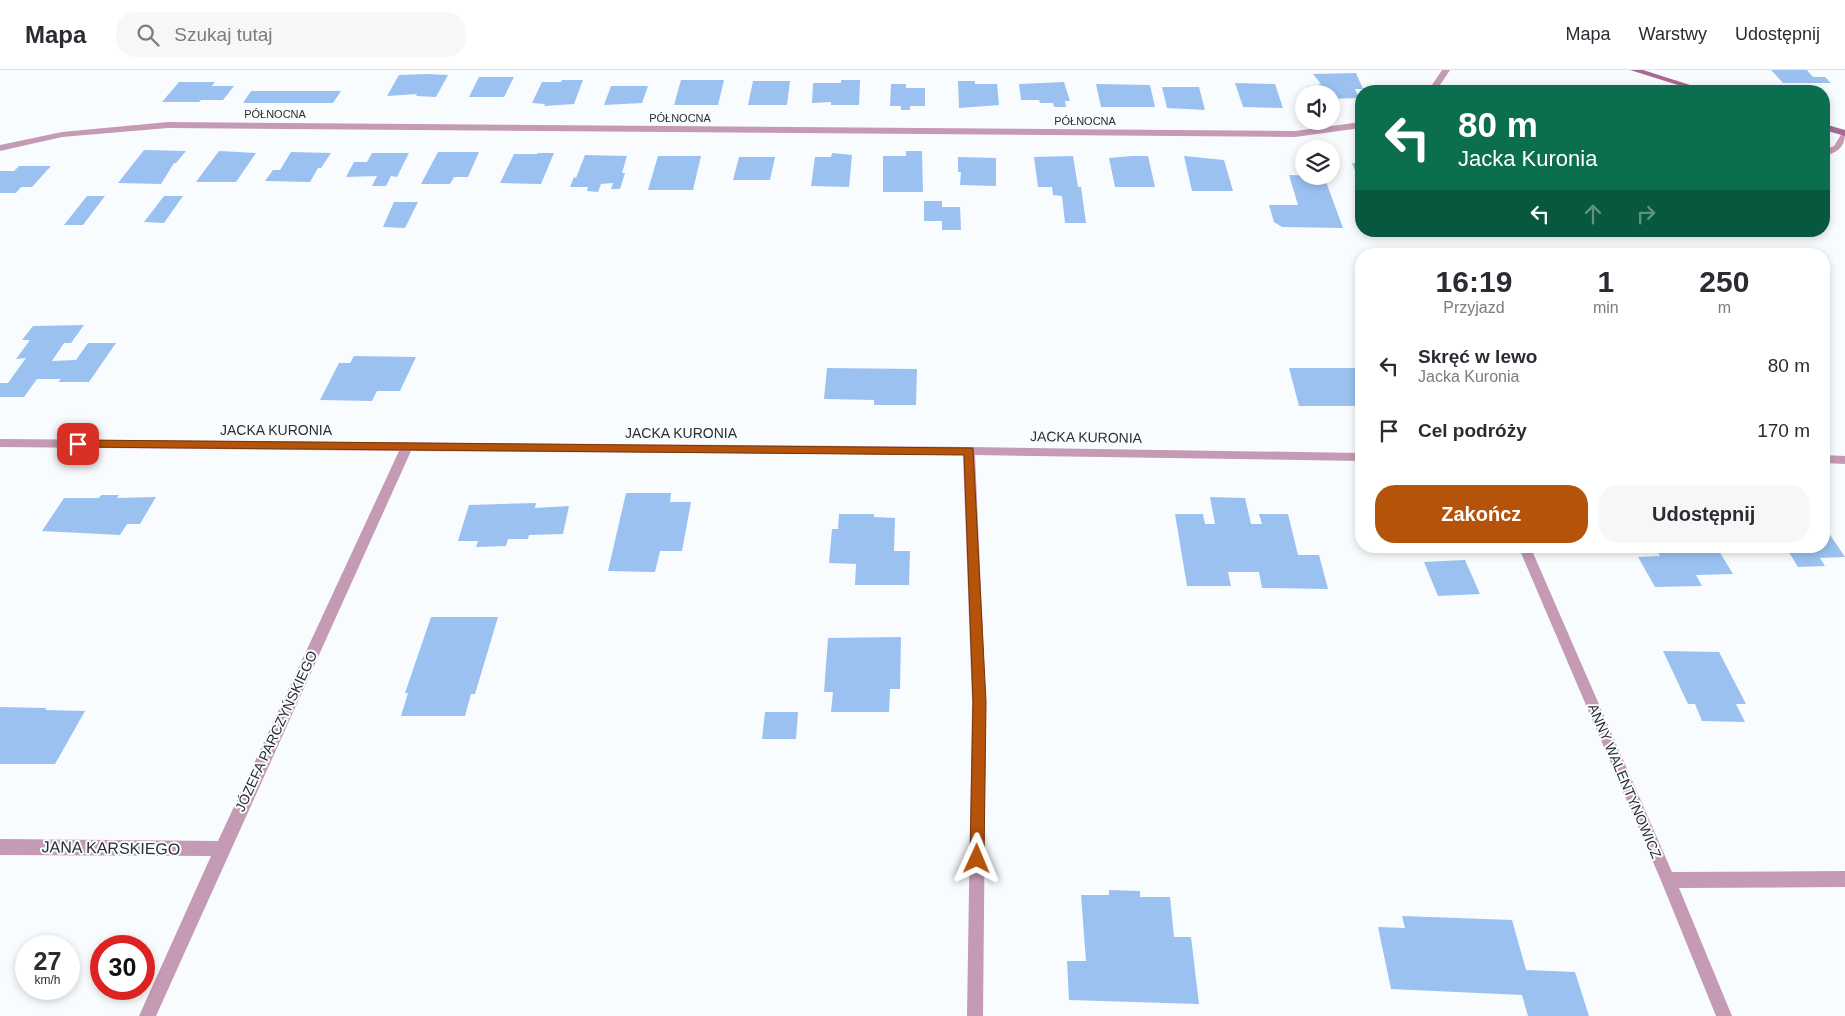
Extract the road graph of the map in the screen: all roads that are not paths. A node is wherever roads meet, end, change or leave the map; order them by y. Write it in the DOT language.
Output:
graph roads {
  1 [pos="1446,70"];
  2 [pos="1634,70"];
  3 [pos="1436,85"];
  4 [pos="1685,85"];
  5 [pos="1355,126"];
  6 [pos="1830,128"];
  7 [pos="1845,134"];
  8 [pos="0,148"];
  9 [pos="1830,151"];
  10 [pos="0,443"];
  11 [pos="407,446"];
  12 [pos="969,451"];
  13 [pos="1355,457"];
  14 [pos="1830,460"];
  15 [pos="1845,460"];
  16 [pos="1527,553"];
  17 [pos="0,847"];
  18 [pos="222,849"];
  19 [pos="1668,880"];
  20 [pos="1845,880"];
  21 [pos="148,1016"];
  22 [pos="975,1016"];
  23 [pos="1724,1016"];
  1 -- 3 [label="street"];
  2 -- 4 [label="main road"];
  5 -- 8 [label="street, PÓŁNOCNA"];
  6 -- 7 [label="main road"];
  7 -- 9 [label="street"];
  10 -- 11 [label="street, JACKA KURONIA"];
  11 -- 12 [label="street, JACKA KURONIA"];
  11 -- 18 [label="street, JÓZEFA PARCZYŃSKIEGO"];
  12 -- 13 [label="street, JACKA KURONIA"];
  12 -- 22 [label="street"];
  14 -- 15 [label="street"];
  16 -- 19 [label="street, ANNY WALENTYNOWICZ"];
  17 -- 18 [label="street, JANA KARSKIEGO"];
  18 -- 21 [label="street, JÓZEFA PARCZYŃSKIEGO"];
  19 -- 20 [label="street"];
  19 -- 23 [label="street, ANNY WALENTYNOWICZ"];
}
